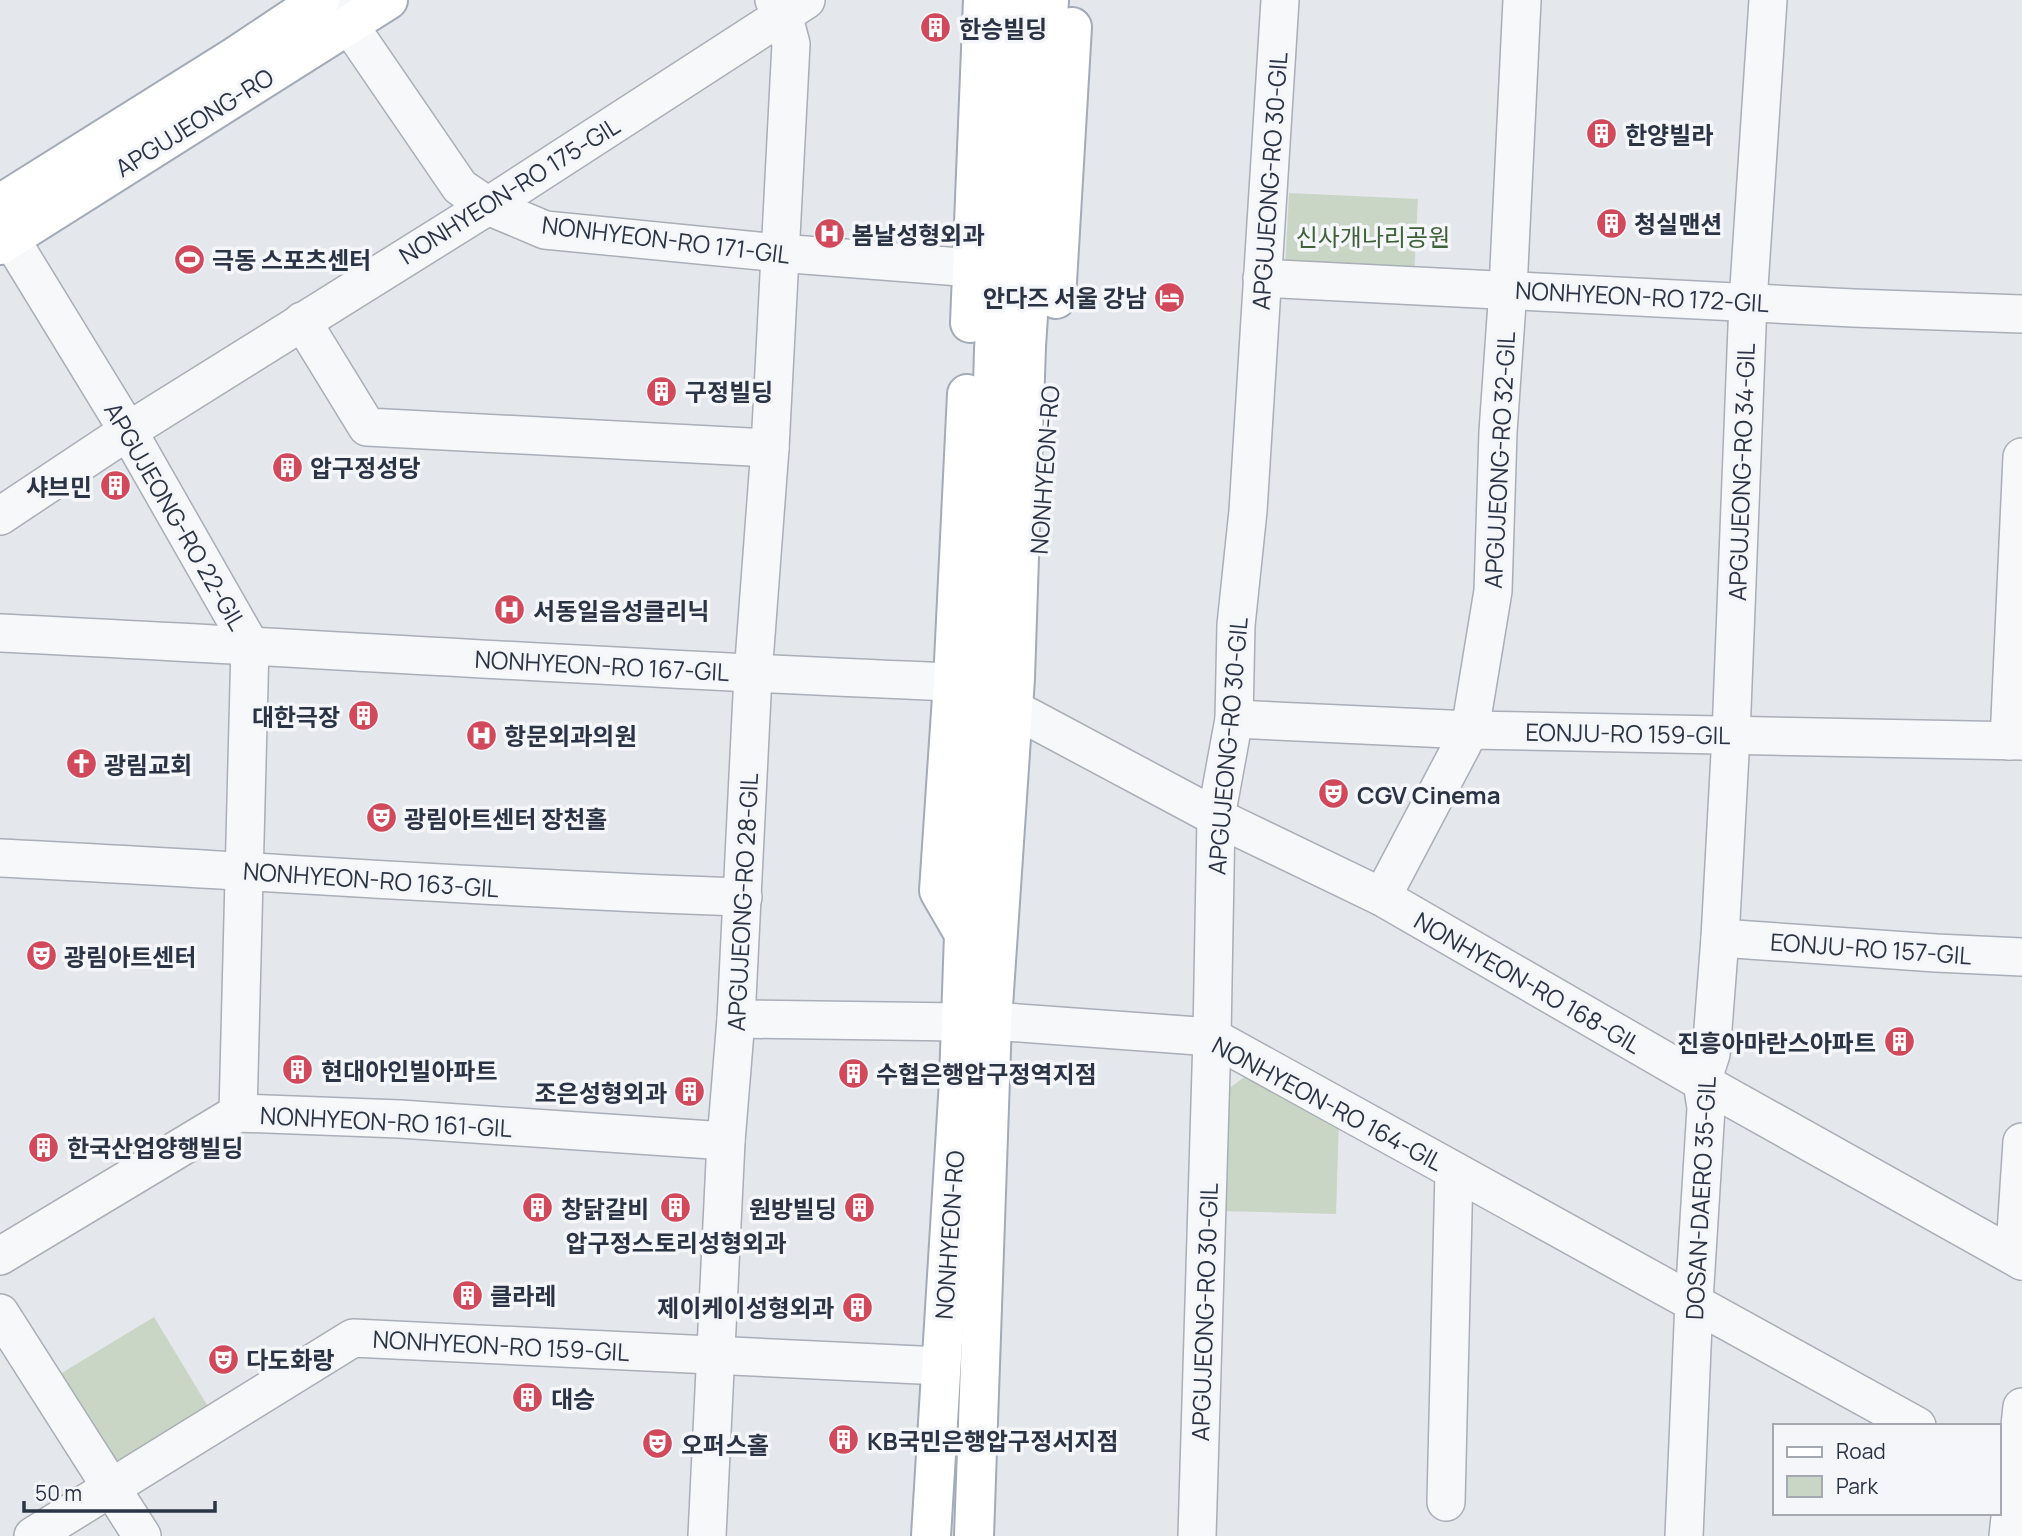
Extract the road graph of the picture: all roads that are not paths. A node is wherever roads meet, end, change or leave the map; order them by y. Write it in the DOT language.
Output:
graph roads {
  1 [pos="388,0"];
  2 [pos="983,0"];
  3 [pos="1020,0"];
  4 [pos="1049,0"];
  5 [pos="1073,0"];
  6 [pos="1280,0"];
  7 [pos="1522,0"];
  8 [pos="1768,0"];
  9 [pos="788,5"];
  10 [pos="312,15"];
  11 [pos="488,206"];
  12 [pos="4,229"];
  13 [pos="779,253"];
  14 [pos="973,268"];
  15 [pos="1262,278"];
  16 [pos="1508,289"];
  17 [pos="1748,302"];
  18 [pos="2022,314"];
  19 [pos="302,321"];
  20 [pos="128,431"];
  21 [pos="770,448"];
  22 [pos="2022,457"];
  23 [pos="0,516"];
  24 [pos="0,633"];
  25 [pos="250,645"];
  26 [pos="753,675"];
  27 [pos="953,682"];
  28 [pos="1027,716"];
  29 [pos="1234,719"];
  30 [pos="1471,730"];
  31 [pos="1731,735"];
  32 [pos="2016,741"];
  33 [pos="1216,817"];
  34 [pos="0,858"];
  35 [pos="246,870"];
  36 [pos="984,885"];
  37 [pos="743,897"];
  38 [pos="1382,897"];
  39 [pos="980,935"];
  40 [pos="1720,938"];
  41 [pos="2022,957"];
  42 [pos="736,1019"];
  43 [pos="976,1022"];
  44 [pos="1212,1037"];
  45 [pos="1702,1082"];
  46 [pos="238,1113"];
  47 [pos="726,1141"];
  48 [pos="2022,1142"];
  49 [pos="1454,1171"];
  50 [pos="0,1256"];
  51 [pos="2022,1261"];
  52 [pos="1694,1301"];
  53 [pos="0,1313"];
  54 [pos="717,1355"];
  55 [pos="941,1366"];
  56 [pos="2022,1407"];
  57 [pos="1913,1424"];
  58 [pos="2006,1476"];
  59 [pos="110,1487"];
  60 [pos="1446,1502"];
  61 [pos="33,1536"];
  62 [pos="142,1536"];
  63 [pos="707,1536"];
  64 [pos="931,1536"];
  65 [pos="974,1536"];
  66 [pos="1197,1536"];
  67 [pos="1684,1536"];
  68 [pos="2008,1536"];
  1 -- 10 [label="main road, APGUJEONG-RO"];
  2 -- 14 [label="main road"];
  3 -- 36 [label="main road, NONHYEON-RO"];
  4 -- 36 [label="main road, NONHYEON-RO"];
  5 -- 28 [label="main road, NONHYEON-RO"];
  6 -- 15 [label="street, APGUJEONG-RO 30-GIL"];
  7 -- 16 [label="street, APGUJEONG-RO 32-GIL"];
  8 -- 17 [label="street, APGUJEONG-RO 34-GIL"];
  9 -- 11 [label="street, NONHYEON-RO 175-GIL"];
  9 -- 13 [label="street, APGUJEONG-RO 28-GIL"];
  10 -- 11 [label="street, NONHYEON-RO 171-GIL"];
  10 -- 12 [label="main road, APGUJEONG-RO"];
  11 -- 13 [label="street, NONHYEON-RO 171-GIL"];
  11 -- 19 [label="street, NONHYEON-RO 175-GIL"];
  12 -- 20 [label="street, APGUJEONG-RO 22-GIL"];
  13 -- 14 [label="street, NONHYEON-RO 171-GIL"];
  13 -- 21 [label="street, APGUJEONG-RO 28-GIL"];
  14 -- 27 [label="main road"];
  15 -- 16 [label="street, NONHYEON-RO 172-GIL"];
  15 -- 29 [label="street, APGUJEONG-RO 30-GIL"];
  16 -- 17 [label="street, NONHYEON-RO 172-GIL"];
  16 -- 30 [label="street, APGUJEONG-RO 32-GIL"];
  17 -- 18 [label="street, NONHYEON-RO 172-GIL"];
  17 -- 31 [label="street, APGUJEONG-RO 34-GIL"];
  19 -- 20 [label="street, NONHYEON-RO 175-GIL"];
  19 -- 21 [label="street"];
  20 -- 23 [label="street, NONHYEON-RO 175-GIL"];
  20 -- 25 [label="street, APGUJEONG-RO 22-GIL"];
  21 -- 26 [label="street, APGUJEONG-RO 28-GIL"];
  22 -- 32 [label="street"];
  24 -- 25 [label="street, NONHYEON-RO 167-GIL"];
  25 -- 26 [label="street, NONHYEON-RO 167-GIL"];
  25 -- 35 [label="street, APGUJEONG-RO 22-GIL"];
  26 -- 27 [label="street, NONHYEON-RO 167-GIL"];
  26 -- 37 [label="street, APGUJEONG-RO 28-GIL"];
  27 -- 39 [label="main road"];
  28 -- 33 [label="street, NONHYEON-RO 168-GIL"];
  28 -- 39 [label="main road, NONHYEON-RO"];
  29 -- 30 [label="street, EONJU-RO 159-GIL"];
  29 -- 33 [label="street, APGUJEONG-RO 30-GIL"];
  30 -- 31 [label="street, EONJU-RO 159-GIL"];
  30 -- 38 [label="street, APGUJEONG-RO 32-GIL"];
  31 -- 32 [label="street, EONJU-RO 159-GIL"];
  31 -- 40 [label="street, DOSAN-DAERO 35-GIL"];
  33 -- 38 [label="street, NONHYEON-RO 168-GIL"];
  33 -- 44 [label="street, APGUJEONG-RO 30-GIL"];
  34 -- 35 [label="street, NONHYEON-RO 163-GIL"];
  35 -- 37 [label="street, NONHYEON-RO 163-GIL"];
  35 -- 46 [label="street, APGUJEONG-RO 22-GIL"];
  36 -- 39 [label="main road, NONHYEON-RO"];
  37 -- 42 [label="street, APGUJEONG-RO 28-GIL"];
  38 -- 45 [label="street, NONHYEON-RO 168-GIL"];
  39 -- 43 [label="main road, NONHYEON-RO"];
  40 -- 41 [label="street, EONJU-RO 157-GIL"];
  40 -- 45 [label="street, DOSAN-DAERO 35-GIL"];
  42 -- 43 [label="street"];
  42 -- 47 [label="street, APGUJEONG-RO 28-GIL"];
  43 -- 44 [label="street, NONHYEON-RO 164-GIL"];
  43 -- 55 [label="main road, NONHYEON-RO"];
  43 -- 65 [label="main road, NONHYEON-RO"];
  44 -- 49 [label="street, NONHYEON-RO 164-GIL"];
  44 -- 66 [label="street, APGUJEONG-RO 30-GIL"];
  45 -- 51 [label="street, NONHYEON-RO 168-GIL"];
  45 -- 52 [label="street, DOSAN-DAERO 35-GIL"];
  46 -- 47 [label="street, NONHYEON-RO 161-GIL"];
  46 -- 50 [label="street, NONHYEON-RO 161-GIL"];
  47 -- 54 [label="street, APGUJEONG-RO 28-GIL"];
  48 -- 51 [label="street"];
  49 -- 52 [label="street, NONHYEON-RO 164-GIL"];
  49 -- 60 [label="street, NONHYEON-RO 164-GIL"];
  52 -- 57 [label="street, NONHYEON-RO 164-GIL"];
  52 -- 67 [label="street, DOSAN-DAERO 35-GIL"];
  53 -- 59 [label="street"];
  54 -- 55 [label="street, NONHYEON-RO 159-GIL"];
  54 -- 59 [label="street, NONHYEON-RO 159-GIL"];
  54 -- 63 [label="street, APGUJEONG-RO 28-GIL"];
  55 -- 64 [label="main road, NONHYEON-RO"];
  56 -- 58 [label="street"];
  58 -- 68 [label="street"];
  59 -- 61 [label="street, NONHYEON-RO 159-GIL"];
  59 -- 62 [label="street"];
}
